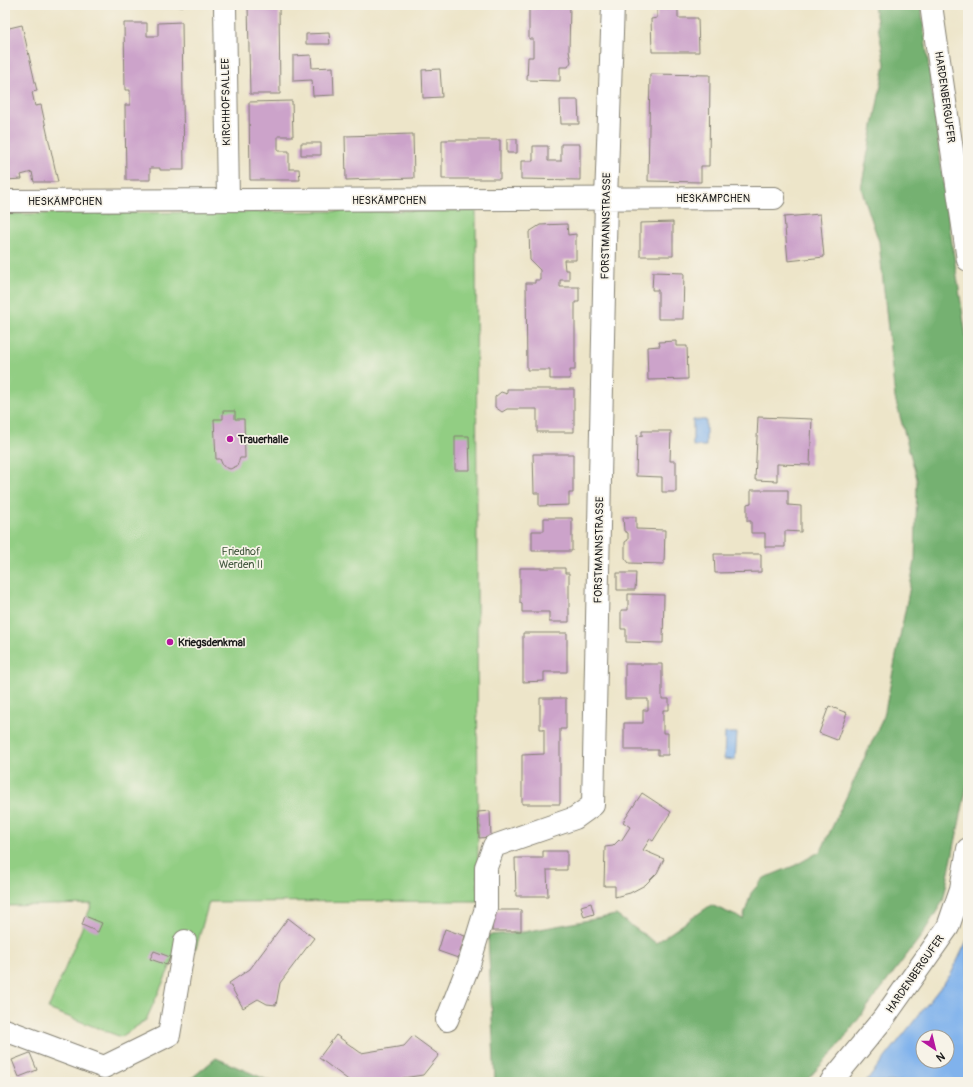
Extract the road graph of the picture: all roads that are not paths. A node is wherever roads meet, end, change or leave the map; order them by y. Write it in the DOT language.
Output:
graph roads {
  1 [pos="225,5"];
  2 [pos="613,5"];
  3 [pos="931,5"];
  4 [pos="774,198"];
  5 [pos="606,199"];
  6 [pos="228,200"];
  7 [pos="5,201"];
  8 [pos="968,260"];
  9 [pos="968,849"];
  10 [pos="186,941"];
  11 [pos="447,1020"];
  12 [pos="5,1030"];
  13 [pos="831,1082"];
  1 -- 6 [label="street, KIRCHHOFSALLEE"];
  2 -- 5 [label="street, FORSTMANNSTRASSE"];
  3 -- 8 [label="street, HARDENBERGUFER"];
  4 -- 5 [label="street, HESKÄMPCHEN"];
  5 -- 6 [label="street, HESKÄMPCHEN"];
  5 -- 11 [label="street, FORSTMANNSTRASSE"];
  6 -- 7 [label="street, HESKÄMPCHEN"];
  9 -- 13 [label="street, HARDENBERGUFER"];
  10 -- 12 [label="street"];
}
